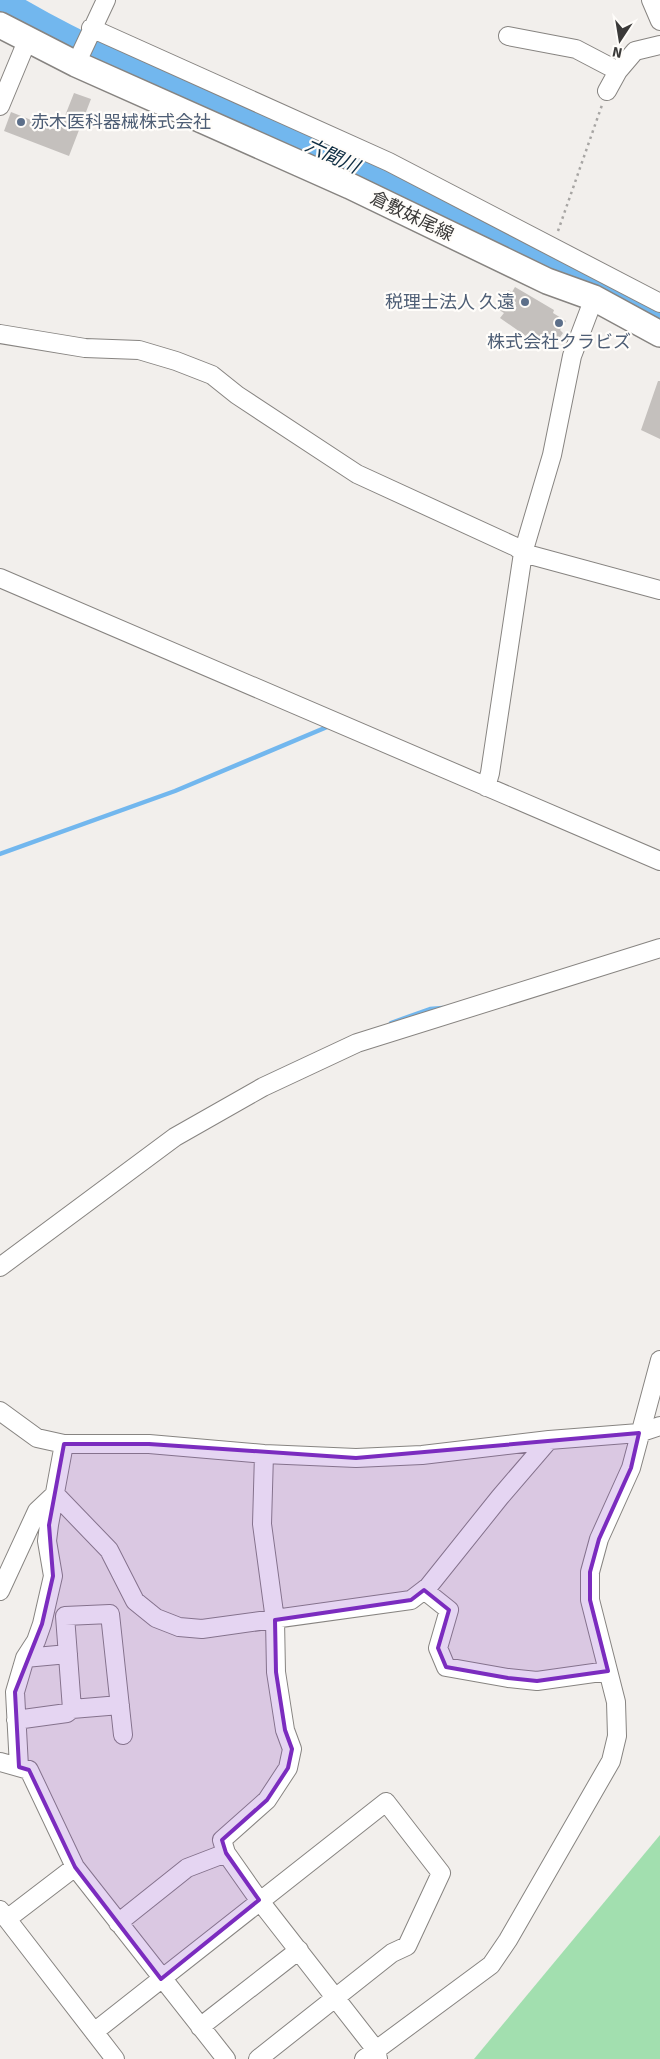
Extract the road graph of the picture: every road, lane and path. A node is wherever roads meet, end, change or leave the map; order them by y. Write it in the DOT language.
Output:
graph roads {
  1 [pos="106,0"];
  2 [pos="651,0"];
  3 [pos="660,21"];
  4 [pos="0,25"];
  5 [pos="91,30"];
  6 [pos="508,36"];
  7 [pos="27,41"];
  8 [pos="660,45"];
  9 [pos="78,60"];
  10 [pos="618,70"];
  11 [pos="607,91"];
  12 [pos="0,106"];
  13 [pos="552,246"];
  14 [pos="594,298"];
  15 [pos="660,303"];
  16 [pos="0,334"];
  17 [pos="660,334"];
  18 [pos="524,553"];
  19 [pos="0,578"];
  20 [pos="660,590"];
  21 [pos="488,781"];
  22 [pos="660,861"];
  23 [pos="660,948"];
  24 [pos="0,1267"];
  25 [pos="660,1360"];
  26 [pos="0,1411"];
  27 [pos="660,1426"];
  28 [pos="639,1433"];
  29 [pos="549,1440"];
  30 [pos="64,1444"];
  31 [pos="264,1454"];
  32 [pos="55,1494"];
  33 [pos="424,1590"];
  34 [pos="0,1591"];
  35 [pos="275,1620"];
  36 [pos="68,1654"];
  37 [pos="25,1658"];
  38 [pos="608,1671"];
  39 [pos="120,1705"];
  40 [pos="72,1710"];
  41 [pos="16,1720"];
  42 [pos="123,1735"];
  43 [pos="0,1762"];
  44 [pos="19,1767"];
  45 [pos="226,1853"];
  46 [pos="75,1867"];
  47 [pos="259,1900"];
  48 [pos="3,1914"];
  49 [pos="118,1923"];
  50 [pos="299,1950"];
  51 [pos="161,1979"];
  52 [pos="337,1998"];
  53 [pos="200,2027"];
  54 [pos="94,2032"];
  55 [pos="373,2056"];
  56 [pos="114,2059"];
  57 [pos="226,2059"];
  58 [pos="258,2059"];
  1 -- 5 [label="street"];
  2 -- 3 [label="street"];
  4 -- 7 [label="main road, 倉敷妹尾線"];
  5 -- 9 [label="street"];
  5 -- 13 [label="street"];
  6 -- 10 [label="street"];
  7 -- 9 [label="main road, 倉敷妹尾線"];
  7 -- 12 [label="street"];
  8 -- 10 [label="street"];
  9 -- 14 [label="main road, 倉敷妹尾線"];
  10 -- 11 [label="street"];
  11 -- 13 [label="path"];
  13 -- 15 [label="street"];
  14 -- 17 [label="main road, 倉敷妹尾線"];
  14 -- 18 [label="street"];
  16 -- 18 [label="street"];
  18 -- 20 [label="street"];
  18 -- 21 [label="street"];
  19 -- 21 [label="street"];
  21 -- 22 [label="street"];
  23 -- 24 [label="street"];
  25 -- 28 [label="street"];
  26 -- 30 [label="street"];
  27 -- 28 [label="street"];
  28 -- 29 [label="street"];
  28 -- 38 [label="street"];
  29 -- 31 [label="street"];
  29 -- 33 [label="street"];
  30 -- 31 [label="street"];
  30 -- 32 [label="street"];
  31 -- 35 [label="street"];
  32 -- 34 [label="street"];
  32 -- 35 [label="street"];
  32 -- 37 [label="street"];
  33 -- 35 [label="street"];
  33 -- 38 [label="street"];
  35 -- 45 [label="street"];
  36 -- 37 [label="street"];
  36 -- 39 [label="street"];
  36 -- 40 [label="street"];
  37 -- 41 [label="street"];
  38 -- 55 [label="street"];
  39 -- 40 [label="street"];
  39 -- 42 [label="street"];
  40 -- 41 [label="street"];
  41 -- 44 [label="street"];
  43 -- 44 [label="street"];
  44 -- 46 [label="street"];
  45 -- 47 [label="street"];
  45 -- 49 [label="street"];
  46 -- 48 [label="street"];
  46 -- 49 [label="street"];
  47 -- 50 [label="street"];
  47 -- 51 [label="street"];
  47 -- 52 [label="street"];
  48 -- 54 [label="street"];
  49 -- 51 [label="street"];
  50 -- 52 [label="street"];
  50 -- 53 [label="street"];
  51 -- 53 [label="street"];
  51 -- 54 [label="street"];
  52 -- 55 [label="street"];
  52 -- 58 [label="street"];
  53 -- 57 [label="street"];
  54 -- 56 [label="street"];
}
